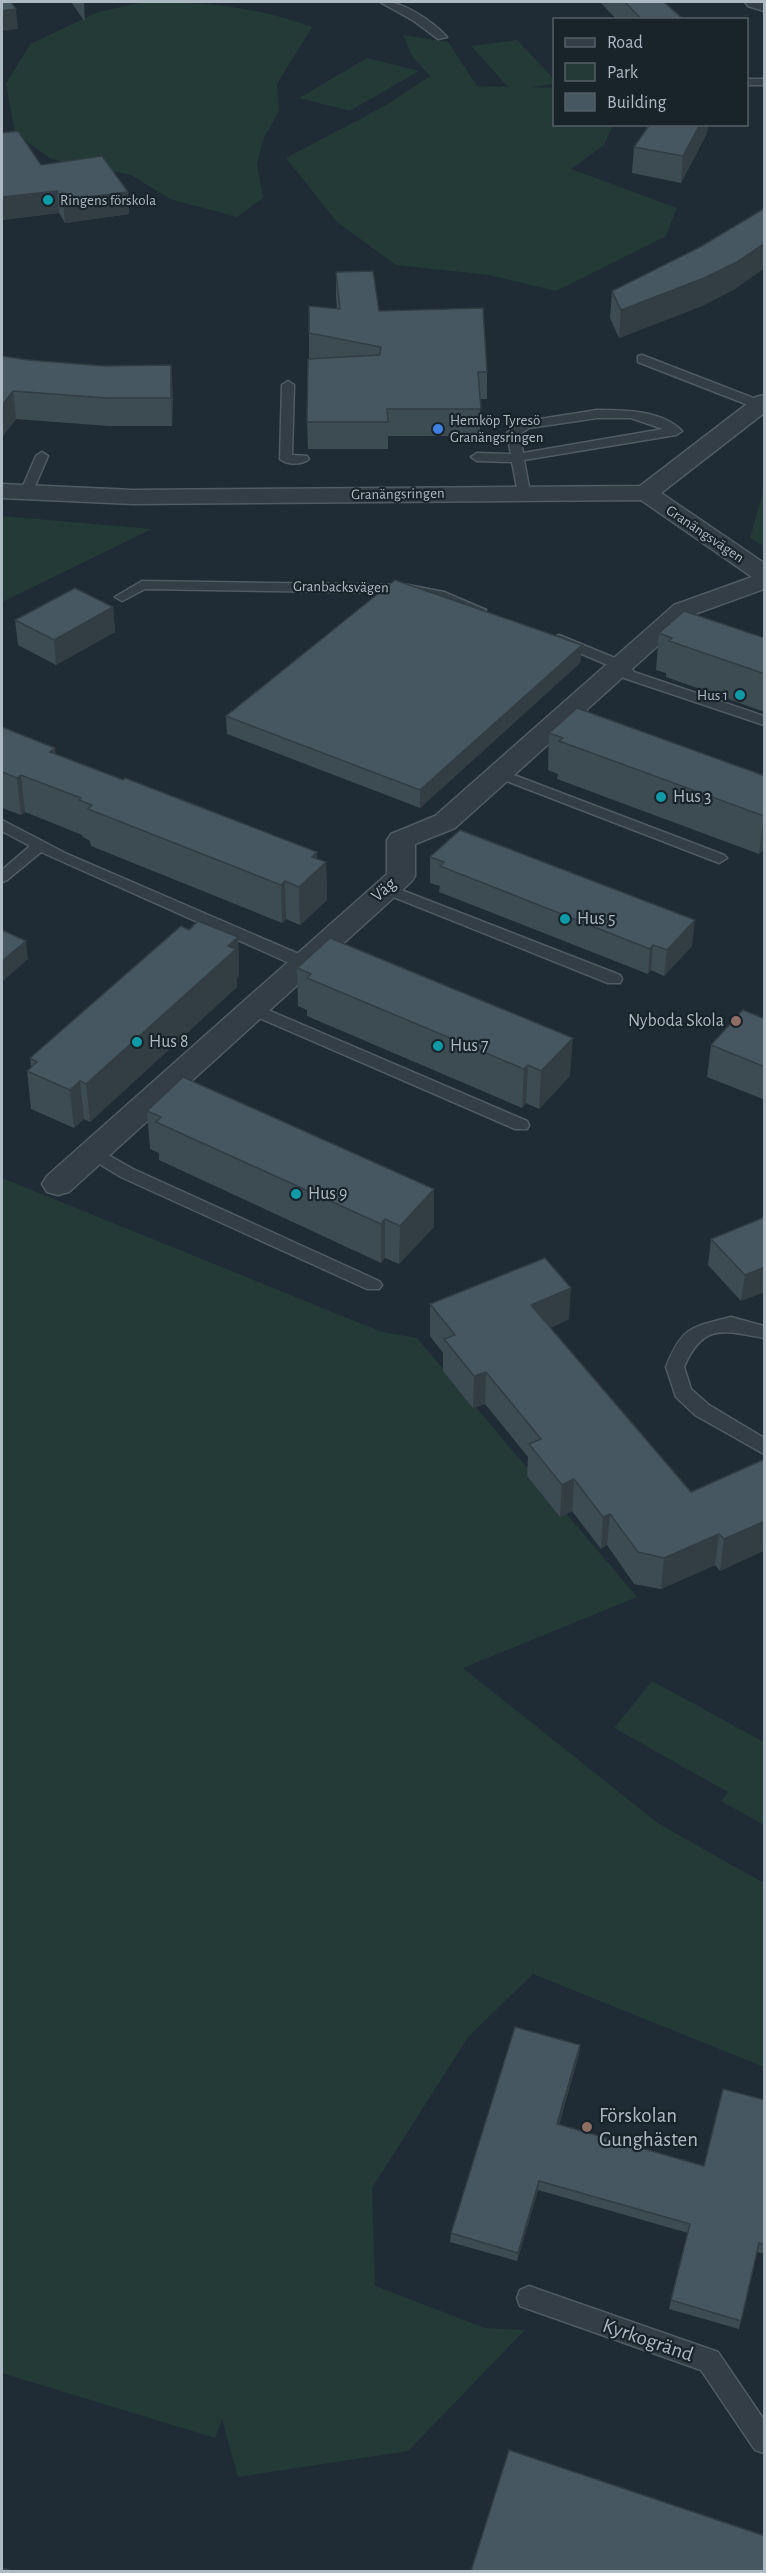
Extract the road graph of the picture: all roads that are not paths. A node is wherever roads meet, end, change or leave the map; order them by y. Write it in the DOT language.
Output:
graph roads {
  1 [pos="385,2"];
  2 [pos="754,2"];
  3 [pos="765,6"];
  4 [pos="442,37"];
  5 [pos="748,82"];
  6 [pos="765,82"];
  7 [pos="642,359"];
  8 [pos="705,369"];
  9 [pos="687,377"];
  10 [pos="288,385"];
  11 [pos="762,404"];
  12 [pos="42,456"];
  13 [pos="477,457"];
  14 [pos="516,458"];
  15 [pos="303,459"];
  16 [pos="2,491"];
  17 [pos="26,493"];
  18 [pos="524,493"];
  19 [pos="646,493"];
  20 [pos="765,574"];
  21 [pos="765,580"];
  22 [pos="122,597"];
  23 [pos="492,615"];
  24 [pos="546,634"];
  25 [pos="622,666"];
  26 [pos="765,721"];
  27 [pos="501,774"];
  28 [pos="2,825"];
  29 [pos="40,845"];
  30 [pos="718,858"];
  31 [pos="2,877"];
  32 [pos="386,889"];
  33 [pos="302,962"];
  34 [pos="614,979"];
  35 [pos="254,1009"];
  36 [pos="521,1125"];
  37 [pos="94,1153"];
  38 [pos="58,1184"];
  39 [pos="373,1285"];
  40 [pos="765,1332"];
  41 [pos="765,1447"];
  42 [pos="529,2298"];
  43 [pos="765,2441"];
  1 -- 4 [label="lane"];
  2 -- 3 [label="street"];
  5 -- 6 [label="lane"];
  7 -- 9 [label="lane"];
  8 -- 9 [label="lane"];
  9 -- 11 [label="lane"];
  10 -- 15 [label="lane"];
  11 -- 19 [label="street"];
  12 -- 17 [label="lane"];
  13 -- 14 [label="lane"];
  14 -- 14 [label="lane"];
  14 -- 18 [label="lane"];
  16 -- 17 [label="street, Granängsringen"];
  17 -- 18 [label="street, Granängsringen"];
  18 -- 19 [label="street, Granängsringen"];
  19 -- 20 [label="street, Granängsvägen"];
  21 -- 25 [label="street, Väg"];
  22 -- 23 [label="lane, Granbacksvägen"];
  24 -- 25 [label="lane"];
  25 -- 26 [label="lane"];
  25 -- 27 [label="street, Väg"];
  27 -- 30 [label="lane"];
  27 -- 32 [label="street, Väg"];
  28 -- 29 [label="lane"];
  29 -- 31 [label="lane"];
  29 -- 33 [label="lane"];
  32 -- 33 [label="street, Väg"];
  32 -- 34 [label="lane"];
  33 -- 35 [label="street, Väg"];
  35 -- 36 [label="lane"];
  35 -- 37 [label="street, Väg"];
  37 -- 38 [label="street, Väg"];
  37 -- 39 [label="lane"];
  40 -- 41 [label="lane"];
  42 -- 43 [label="lane, Kyrkogränd"];
}
